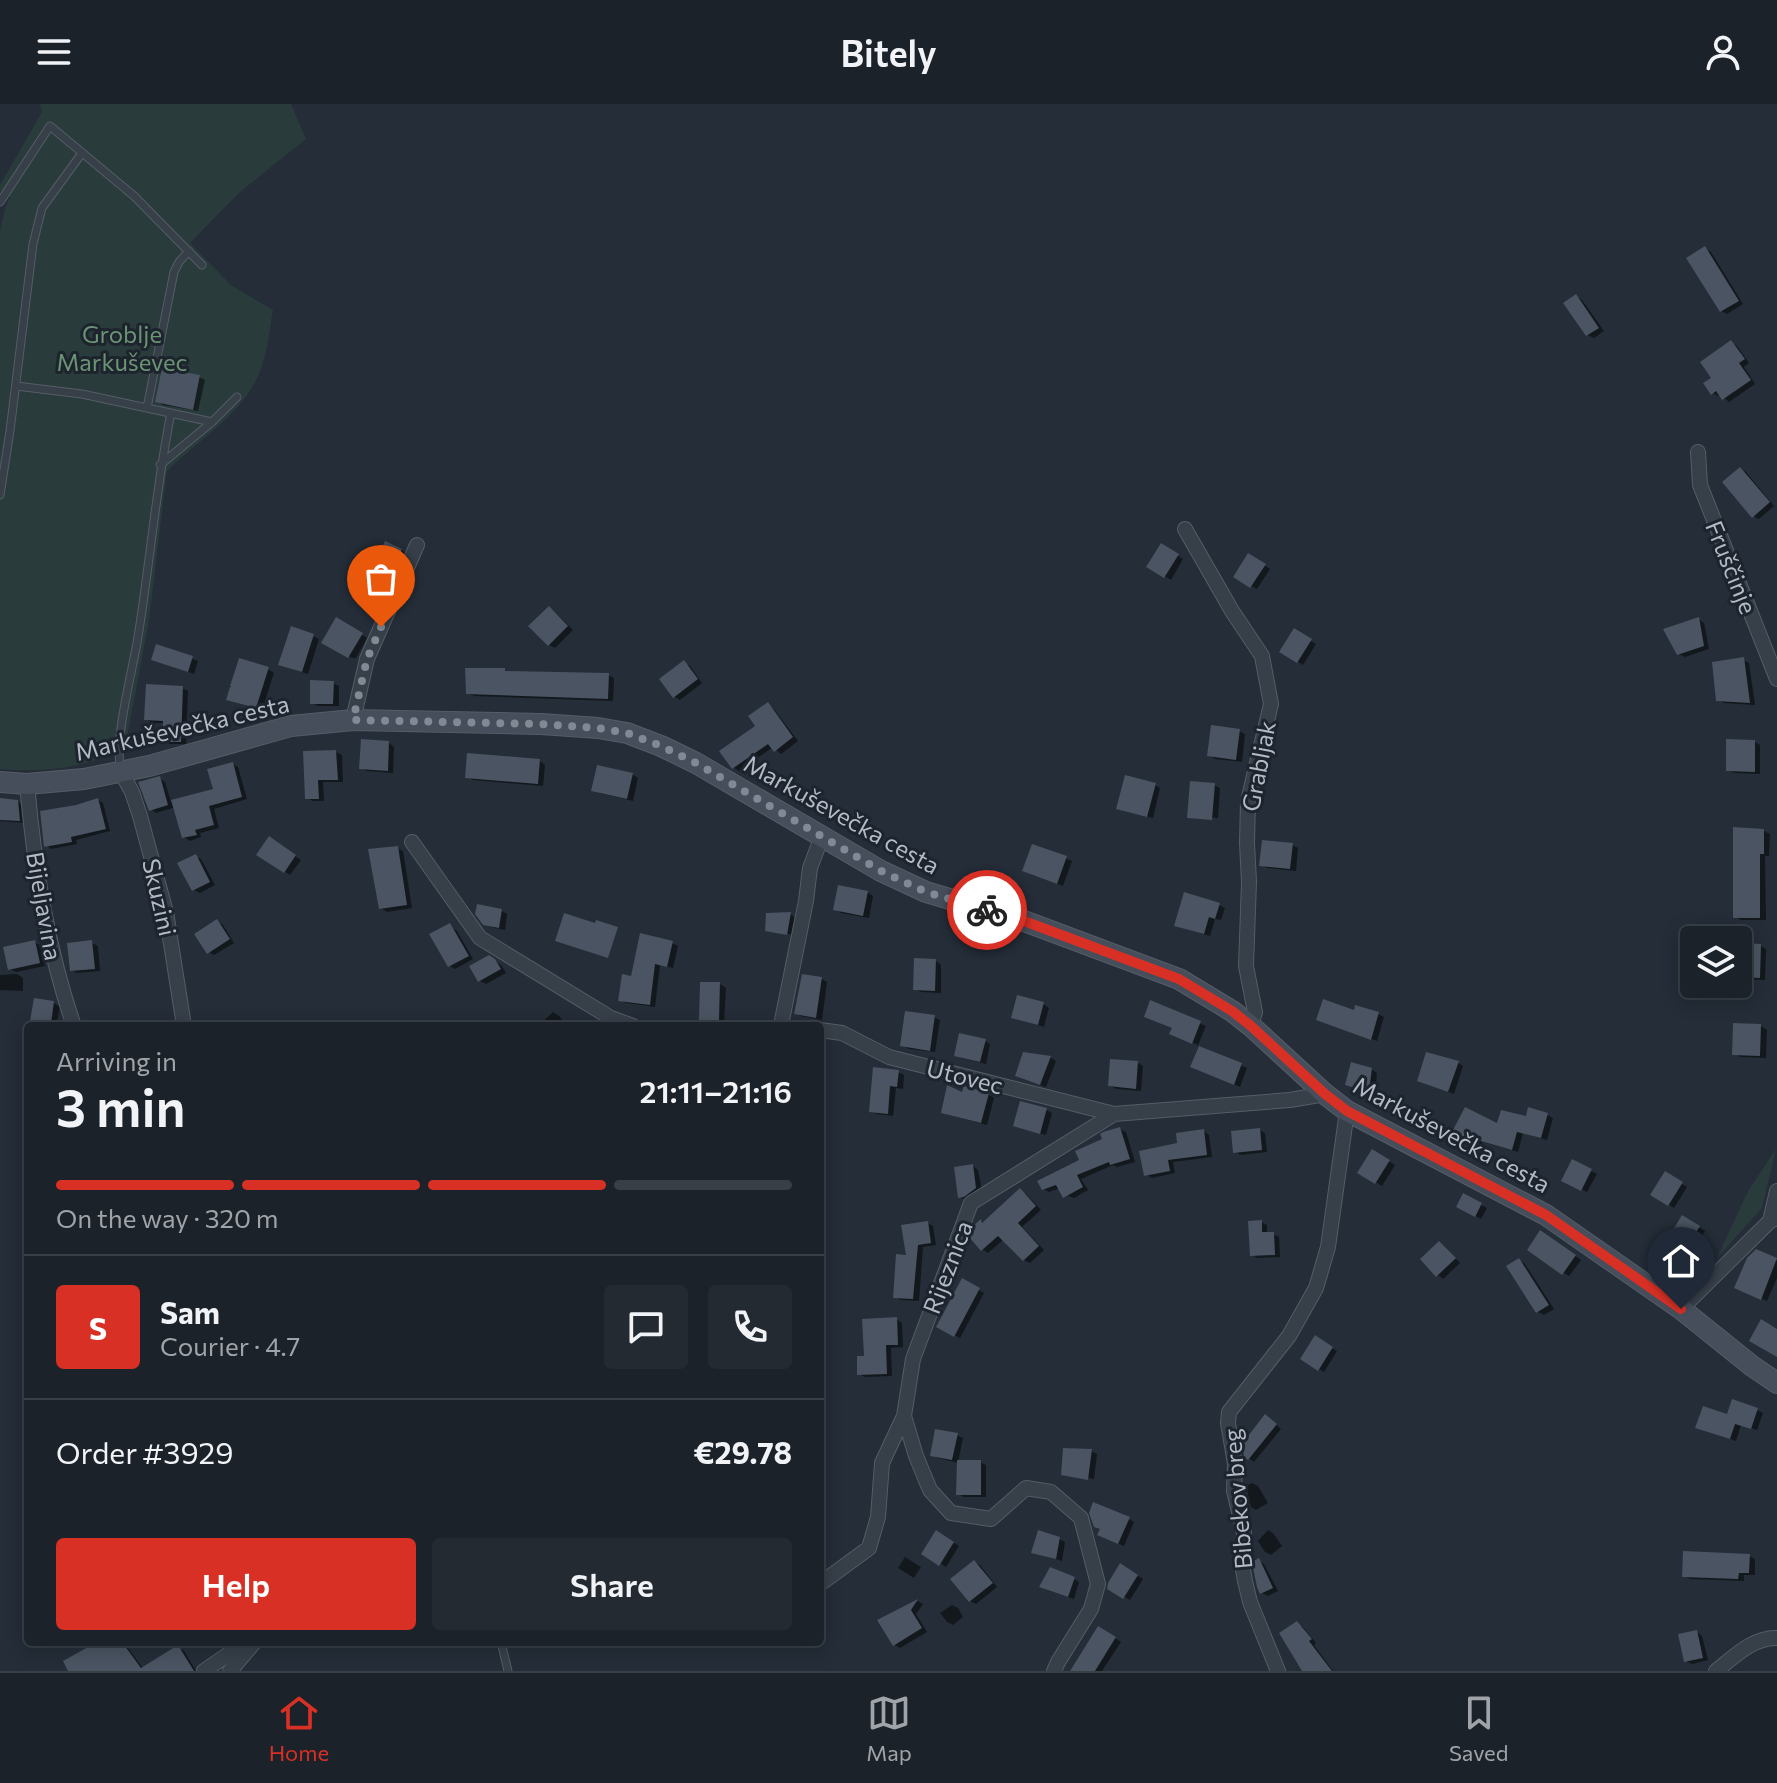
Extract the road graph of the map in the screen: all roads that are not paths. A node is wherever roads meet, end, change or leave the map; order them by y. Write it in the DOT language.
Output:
graph roads {
  1 [pos="82,153"];
  2 [pos="0,202"];
  3 [pos="189,251"];
  4 [pos="202,265"];
  5 [pos="16,386"];
  6 [pos="237,397"];
  7 [pos="147,408"];
  8 [pos="171,413"];
  9 [pos="212,422"];
  10 [pos="1698,452"];
  11 [pos="160,465"];
  12 [pos="0,495"];
  13 [pos="1185,529"];
  14 [pos="417,545"];
  15 [pos="1777,679"];
  16 [pos="353,720"];
  17 [pos="121,772"];
  18 [pos="0,782"];
  19 [pos="27,784"];
  20 [pos="822,836"];
  21 [pos="412,842"];
  22 [pos="73,1022"];
  23 [pos="183,1022"];
  24 [pos="622,1022"];
  25 [pos="782,1022"];
  26 [pos="1251,1026"];
  27 [pos="824,1031"];
  28 [pos="1325,1094"];
  29 [pos="1347,1111"];
  30 [pos="1114,1114"];
  31 [pos="1777,1191"];
  32 [pos="1774,1220"];
  33 [pos="1681,1309"];
  34 [pos="1777,1383"];
  35 [pos="904,1416"];
  36 [pos="824,1581"];
  37 [pos="1777,1638"];
  38 [pos="240,1646"];
  39 [pos="252,1646"];
  40 [pos="502,1646"];
  41 [pos="204,1671"];
  42 [pos="230,1671"];
  43 [pos="508,1671"];
  44 [pos="1054,1671"];
  45 [pos="1278,1671"];
  46 [pos="1716,1671"];
  1 -- 2 [label="lane"];
  1 -- 3 [label="lane"];
  1 -- 5 [label="lane"];
  3 -- 4 [label="lane"];
  3 -- 7 [label="lane"];
  5 -- 7 [label="lane"];
  5 -- 12 [label="lane"];
  6 -- 9 [label="lane"];
  7 -- 8 [label="lane"];
  8 -- 9 [label="lane"];
  8 -- 11 [label="lane"];
  9 -- 11 [label="lane"];
  10 -- 15 [label="street, Fruščinje"];
  11 -- 17 [label="lane"];
  13 -- 26 [label="street, Grabljak"];
  14 -- 16 [label="street"];
  16 -- 17 [label="main road, Markuševečka cesta"];
  16 -- 20 [label="main road, Markuševečka cesta"];
  17 -- 19 [label="main road, Markuševečka cesta"];
  17 -- 23 [label="street, Skuzini"];
  18 -- 19 [label="main road, Markuševečka cesta"];
  19 -- 22 [label="street, Bijeljavina"];
  20 -- 25 [label="street"];
  20 -- 26 [label="main road, Markuševečka cesta"];
  21 -- 24 [label="street"];
  26 -- 28 [label="main road, Markuševečka cesta"];
  27 -- 30 [label="street, Utovec"];
  28 -- 29 [label="main road, Markuševečka cesta"];
  28 -- 30 [label="street, Rijeznica"];
  29 -- 33 [label="main road, Markuševečka cesta"];
  29 -- 45 [label="street, Bibekov breg"];
  30 -- 35 [label="street, Rijeznica"];
  31 -- 32 [label="street"];
  32 -- 33 [label="street"];
  33 -- 34 [label="main road, Markuševečka cesta"];
  35 -- 36 [label="street, Rijeznica"];
  35 -- 44 [label="street"];
  37 -- 46 [label="street"];
  38 -- 41 [label="street"];
  39 -- 42 [label="street"];
  40 -- 43 [label="lane"];
}
